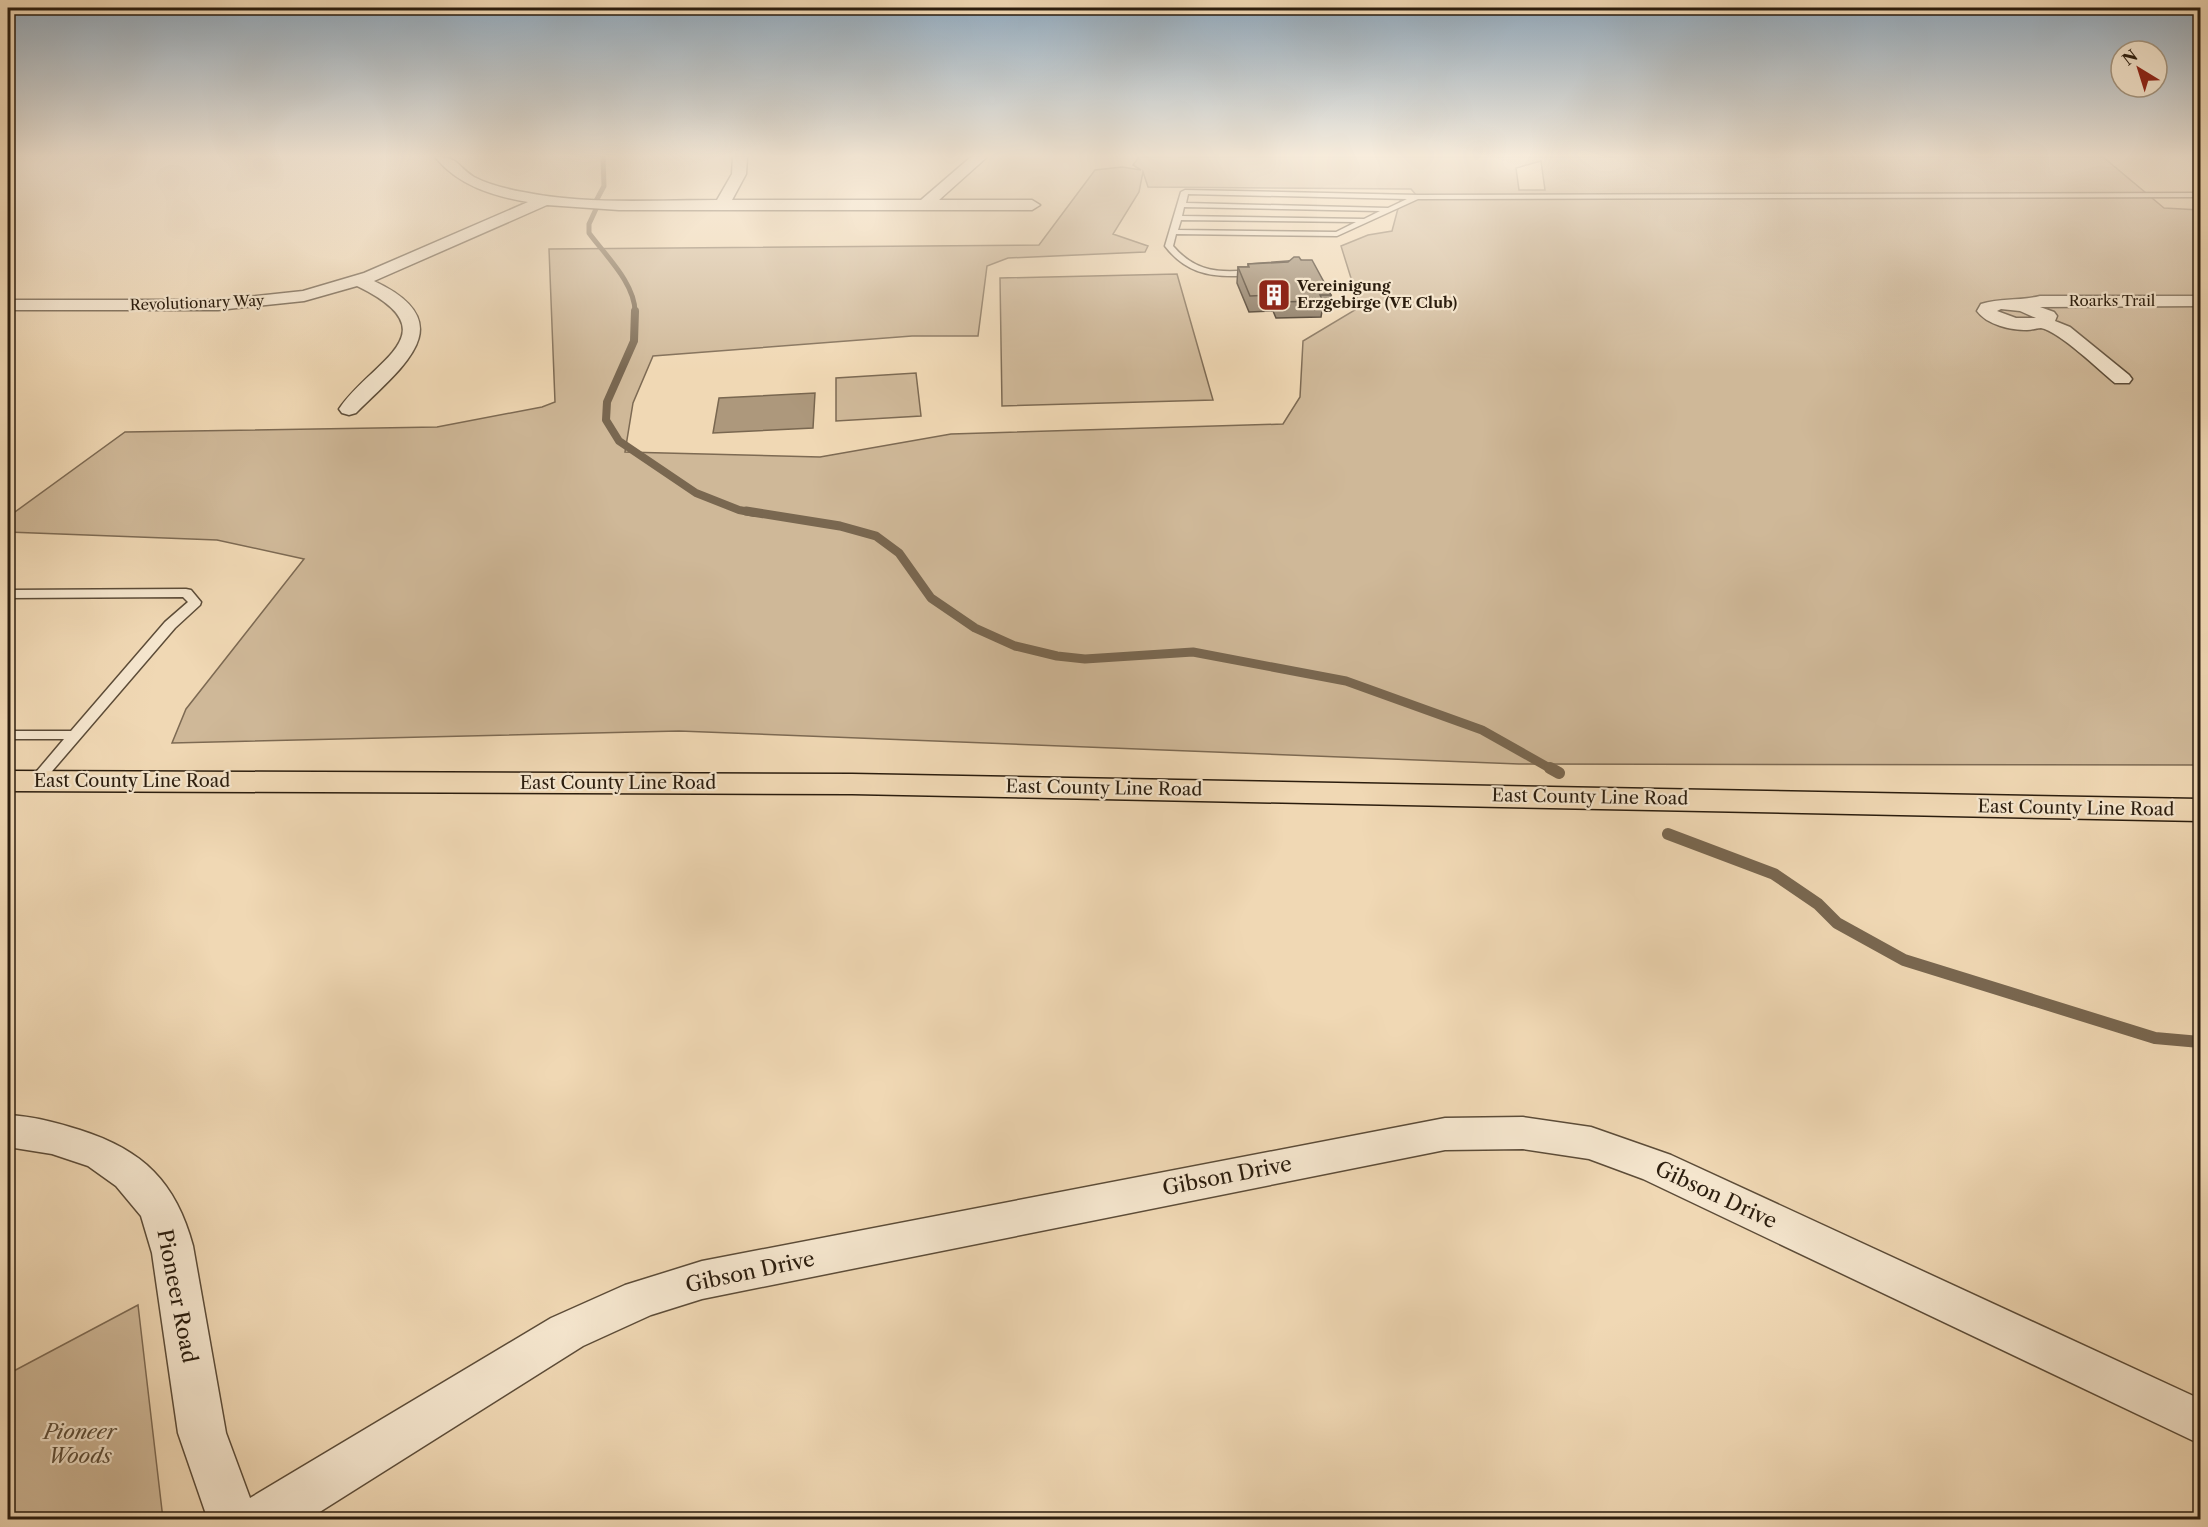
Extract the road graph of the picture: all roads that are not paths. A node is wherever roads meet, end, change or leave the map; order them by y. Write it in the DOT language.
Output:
graph roads {
  1 [pos="481,228"];
  2 [pos="1174,228"];
  3 [pos="1348,228"];
  4 [pos="1173,232"];
  5 [pos="1266,272"];
  6 [pos="360,281"];
  7 [pos="2200,301"];
  8 [pos="8,305"];
  9 [pos="2023,306"];
  10 [pos="2042,322"];
  11 [pos="2122,378"];
  12 [pos="349,409"];
  13 [pos="8,594"];
  14 [pos="8,735"];
  15 [pos="76,735"];
  16 [pos="22,781"];
  17 [pos="2200,810"];
  18 [pos="8,1131"];
  19 [pos="2200,1422"];
  20 [pos="233,1520"];
  21 [pos="261,1520"];
  1 -- 6 [label="street, Revolutionary Way"];
  2 -- 4 [label="lane"];
  3 -- 4 [label="lane"];
  4 -- 5 [label="lane"];
  6 -- 8 [label="street, Revolutionary Way"];
  6 -- 12 [label="street"];
  7 -- 9 [label="street, Roarks Trail"];
  9 -- 10 [label="street"];
  9 -- 10 [label="street, Roarks Trail"];
  10 -- 11 [label="street"];
  13 -- 15 [label="lane"];
  14 -- 15 [label="lane"];
  15 -- 16 [label="lane"];
  16 -- 17 [label="main road, East County Line Road"];
  18 -- 20 [label="street, Pioneer Road"];
  19 -- 21 [label="street, Gibson Drive"];
}
